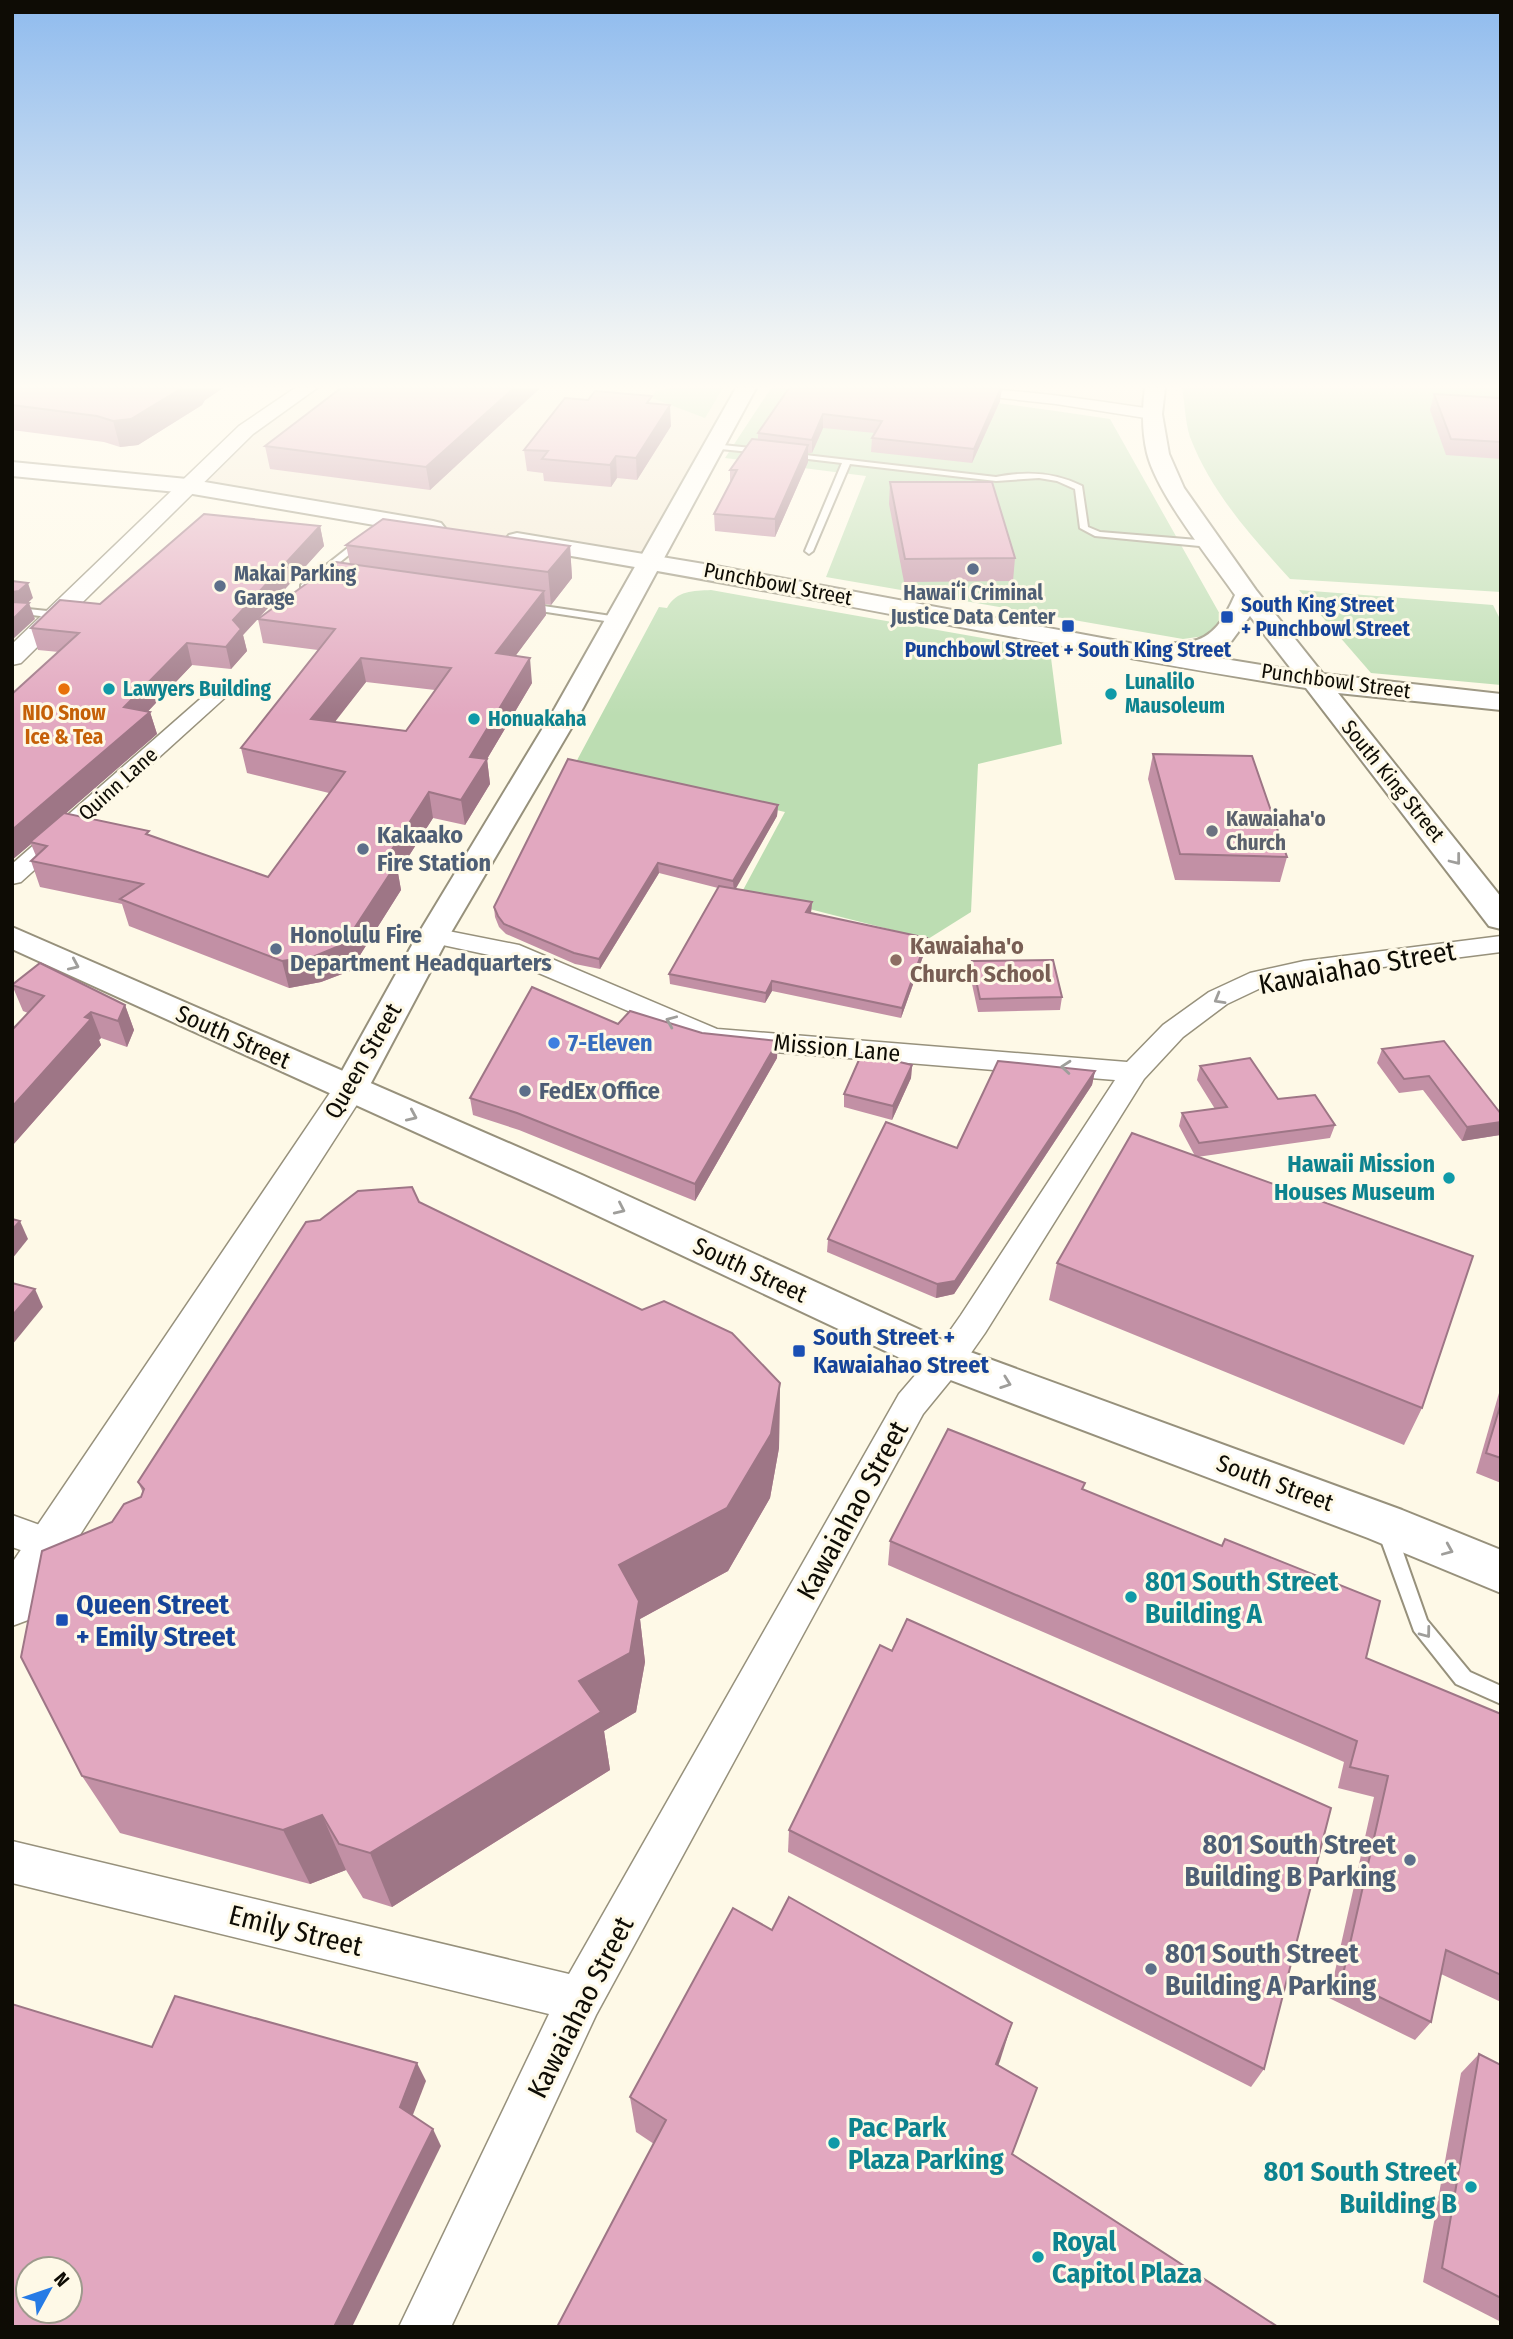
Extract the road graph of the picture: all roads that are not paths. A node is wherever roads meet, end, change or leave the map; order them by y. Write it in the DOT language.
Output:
graph roads {
  1 [pos="176,497"];
  2 [pos="242,497"];
  3 [pos="685,497"];
  4 [pos="832,497"];
  5 [pos="1080,497"];
  6 [pos="1179,497"];
  7 [pos="461,532"];
  8 [pos="367,537"];
  9 [pos="501,538"];
  10 [pos="1210,544"];
  11 [pos="809,551"];
  12 [pos="651,560"];
  13 [pos="316,577"];
  14 [pos="329,579"];
  15 [pos="297,593"];
  16 [pos="1247,595"];
  17 [pos="519,606"];
  18 [pos="19,611"];
  19 [pos="57,615"];
  20 [pos="618,620"];
  21 [pos="1140,651"];
  22 [pos="12,658"];
  23 [pos="1312,681"];
  24 [pos="222,690"];
  25 [pos="1501,702"];
  26 [pos="12,877"];
  27 [pos="1501,919"];
  28 [pos="433,936"];
  29 [pos="12,937"];
  30 [pos="1501,944"];
  31 [pos="1134,1072"];
  32 [pos="350,1089"];
  33 [pos="947,1361"];
  34 [pos="1385,1524"];
  35 [pos="41,1541"];
  36 [pos="1501,1572"];
  37 [pos="12,1605"];
  38 [pos="1501,1695"];
  39 [pos="12,1861"];
  40 [pos="580,1999"];
  41 [pos="424,2327"];
  1 -- 19 [label="street"];
  2 -- 7 [label="main road"];
  3 -- 12 [label="main road, Queen Street"];
  4 -- 11 [label="lane"];
  5 -- 10 [label="lane"];
  6 -- 10 [label="main road, South King Street"];
  8 -- 13 [label="lane"];
  9 -- 12 [label="main road, Punchbowl Street"];
  10 -- 16 [label="main road, South King Street"];
  12 -- 20 [label="main road, Queen Street"];
  12 -- 21 [label="main road, Punchbowl Street"];
  13 -- 14 [label="lane"];
  13 -- 15 [label="lane"];
  16 -- 21 [label="main road"];
  16 -- 23 [label="main road, South King Street"];
  17 -- 20 [label="lane"];
  18 -- 19 [label="lane"];
  19 -- 22 [label="street"];
  20 -- 28 [label="main road, Queen Street"];
  21 -- 23 [label="main road, Punchbowl Street"];
  23 -- 25 [label="main road, Punchbowl Street"];
  23 -- 27 [label="main road, South King Street, one-way"];
  24 -- 26 [label="street, Quinn Lane"];
  31 -- 28 [label="street, Mission Lane, one-way"];
  28 -- 32 [label="main road, Queen Street"];
  29 -- 32 [label="main road, South Street, one-way"];
  30 -- 31 [label="street, Kawaiahao Street, one-way"];
  31 -- 33 [label="street, Kawaiahao Street"];
  32 -- 33 [label="main road, South Street, one-way"];
  32 -- 35 [label="street, Queen Street"];
  33 -- 34 [label="main road, South Street, one-way"];
  33 -- 40 [label="street, Kawaiahao Street"];
  34 -- 36 [label="main road, South Street, one-way"];
  34 -- 38 [label="lane, one-way"];
  35 -- 37 [label="street, Queen Street"];
  39 -- 40 [label="street, Emily Street"];
  40 -- 41 [label="street, Kawaiahao Street"];
}
